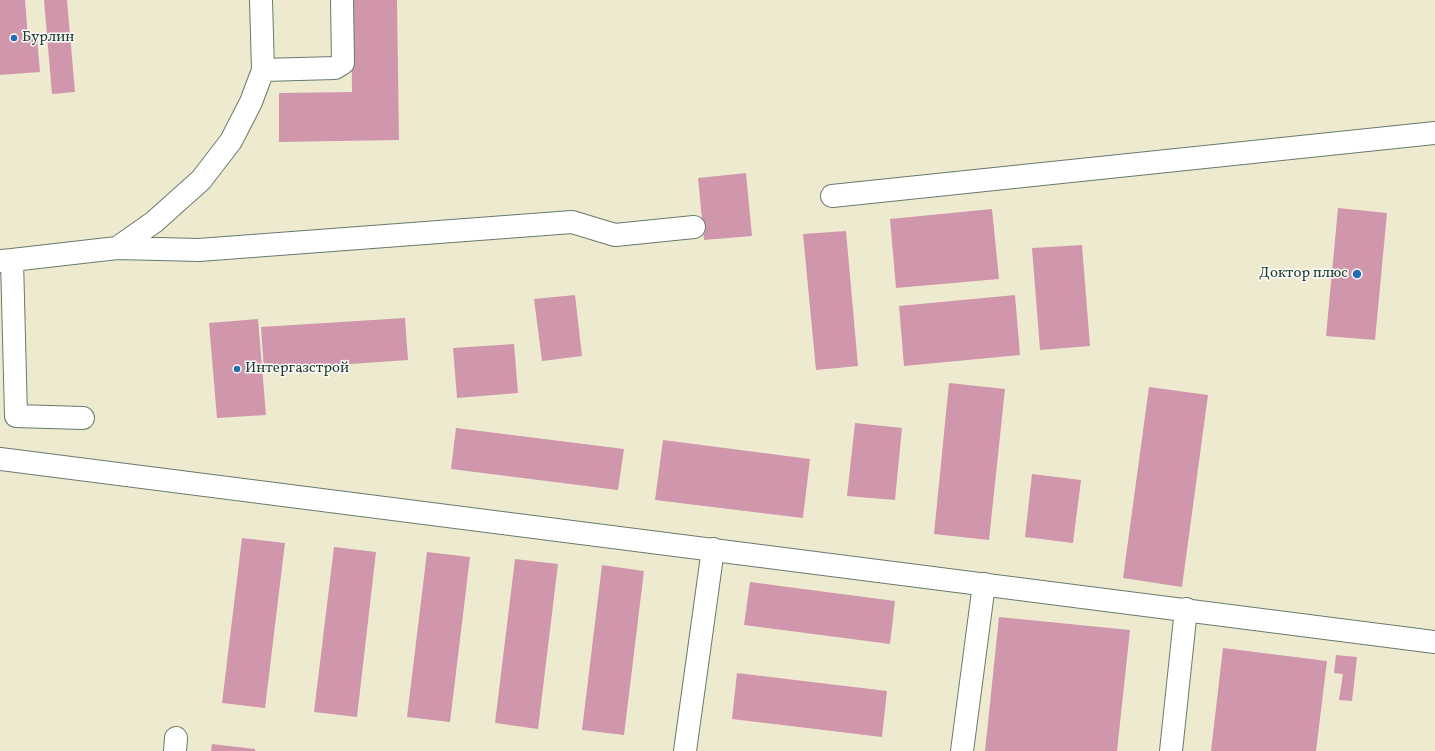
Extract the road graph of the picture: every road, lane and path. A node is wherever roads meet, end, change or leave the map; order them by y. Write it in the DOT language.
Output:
graph roads {
  1 [pos="261,0"];
  2 [pos="342,0"];
  3 [pos="263,70"];
  4 [pos="1435,133"];
  5 [pos="832,196"];
  6 [pos="694,227"];
  7 [pos="117,248"];
  8 [pos="6,261"];
  9 [pos="84,418"];
  10 [pos="0,459"];
  11 [pos="713,549"];
  12 [pos="984,584"];
  13 [pos="1186,609"];
  14 [pos="1435,642"];
  15 [pos="685,751"];
  16 [pos="962,751"];
  17 [pos="1171,751"];
  1 -- 3 [label="street"];
  2 -- 3 [label="street"];
  3 -- 7 [label="street"];
  4 -- 5 [label="street"];
  6 -- 7 [label="street"];
  7 -- 8 [label="street"];
  8 -- 9 [label="street"];
  10 -- 11 [label="street"];
  11 -- 12 [label="street"];
  11 -- 15 [label="street"];
  12 -- 13 [label="street"];
  12 -- 16 [label="street"];
  13 -- 14 [label="street"];
  13 -- 17 [label="street"];
}
